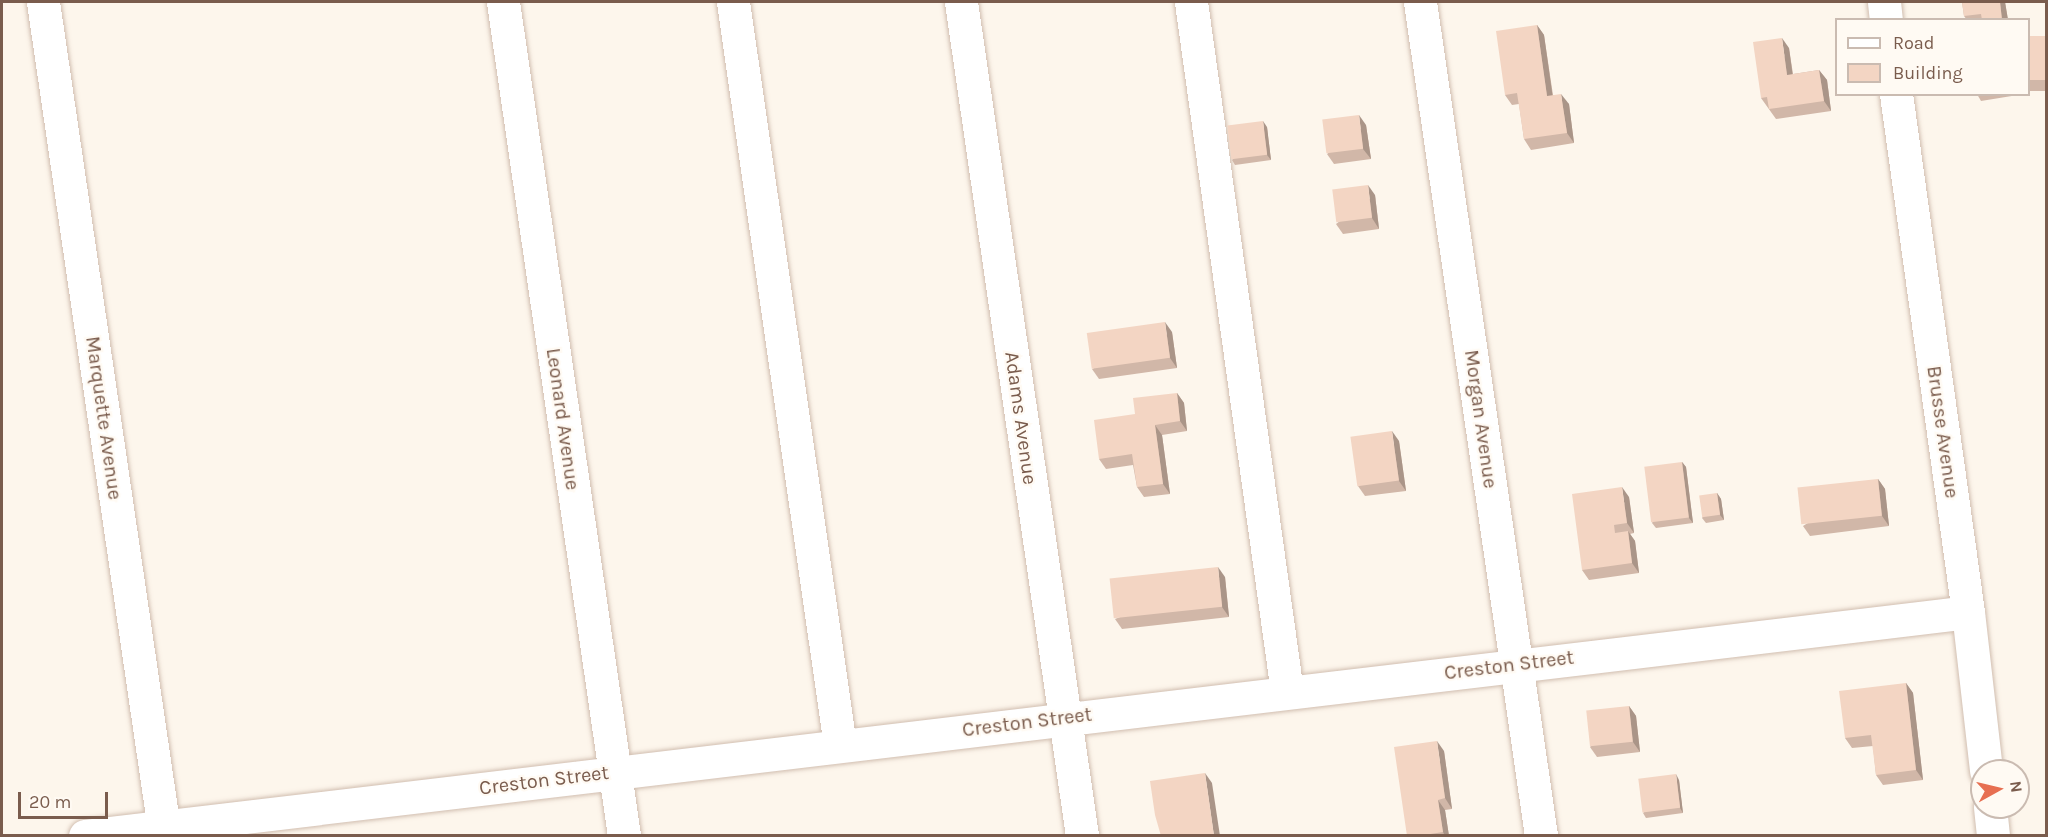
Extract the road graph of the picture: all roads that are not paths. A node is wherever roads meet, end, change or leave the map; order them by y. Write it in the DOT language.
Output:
graph roads {
  1 [pos="43,2"];
  2 [pos="503,2"];
  3 [pos="733,2"];
  4 [pos="961,2"];
  5 [pos="1191,2"];
  6 [pos="1420,2"];
  7 [pos="1884,2"];
  8 [pos="1886,18"];
  9 [pos="1896,96"];
  10 [pos="1968,612"];
  11 [pos="1516,664"];
  12 [pos="1287,692"];
  13 [pos="1065,717"];
  14 [pos="840,745"];
  15 [pos="1985,759"];
  16 [pos="614,771"];
  17 [pos="1991,819"];
  18 [pos="164,831"];
  19 [pos="85,836"];
  20 [pos="624,836"];
  21 [pos="1082,836"];
  22 [pos="1541,836"];
  23 [pos="1993,836"];
  1 -- 18 [label="street, Marquette Avenue"];
  2 -- 16 [label="street, Leonard Avenue"];
  3 -- 14 [label="street"];
  4 -- 13 [label="street, Adams Avenue"];
  5 -- 12 [label="street"];
  6 -- 11 [label="street, Morgan Avenue"];
  7 -- 8 [label="street"];
  9 -- 10 [label="street, Brusse Avenue"];
  10 -- 11 [label="street, Creston Street"];
  10 -- 15 [label="street, Brusse Avenue"];
  11 -- 12 [label="street, Creston Street"];
  11 -- 22 [label="street, Morgan Avenue"];
  12 -- 13 [label="street, Creston Street"];
  13 -- 14 [label="street, Creston Street"];
  13 -- 21 [label="street, Adams Avenue"];
  14 -- 16 [label="street, Creston Street"];
  16 -- 18 [label="street, Creston Street"];
  16 -- 20 [label="street, Leonard Avenue"];
  17 -- 23 [label="street"];
  18 -- 19 [label="street, Creston Street"];
}
